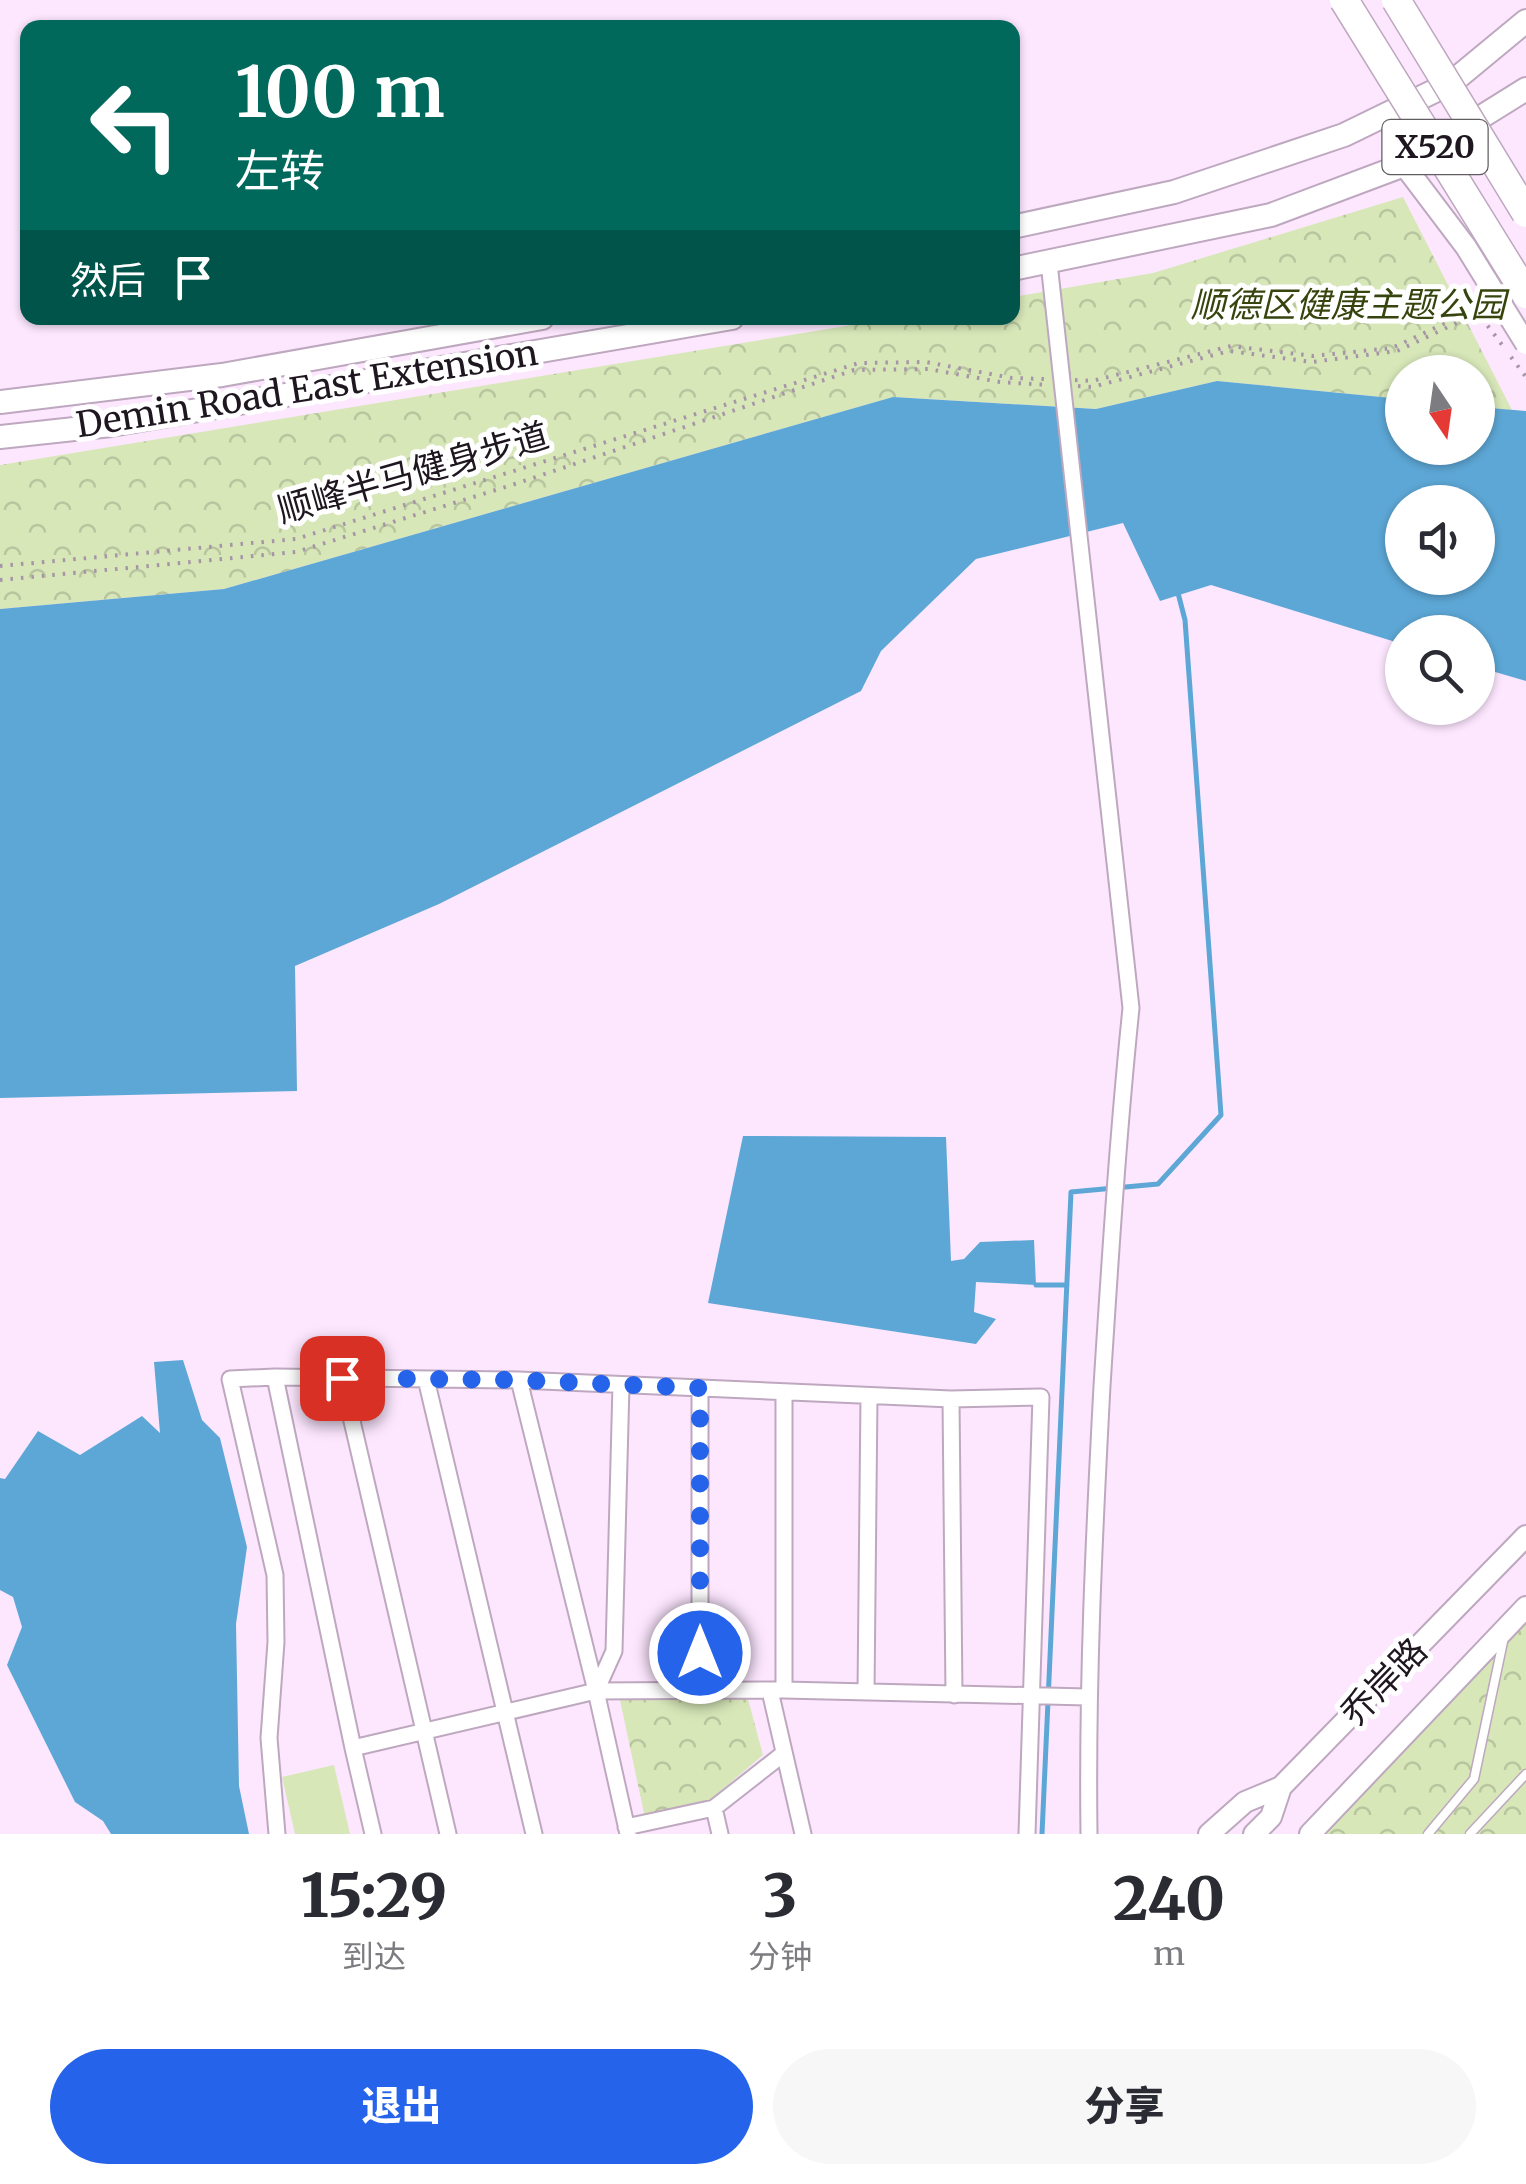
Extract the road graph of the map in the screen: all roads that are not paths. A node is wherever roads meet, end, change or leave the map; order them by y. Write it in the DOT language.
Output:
graph roads {
  1 [pos="1344,0"];
  2 [pos="1396,0"];
  3 [pos="1526,21"];
  4 [pos="1525,93"];
  5 [pos="1404,165"];
  6 [pos="1526,213"];
  7 [pos="1020,224"];
  8 [pos="1049,263"];
  9 [pos="1020,268"];
  10 [pos="1526,294"];
  11 [pos="502,325"];
  12 [pos="691,325"];
  13 [pos="1526,344"];
  14 [pos="0,402"];
  15 [pos="0,437"];
  16 [pos="275,1377"];
  17 [pos="342,1378"];
  18 [pos="426,1379"];
  19 [pos="519,1380"];
  20 [pos="621,1385"];
  21 [pos="700,1388"];
  22 [pos="784,1392"];
  23 [pos="869,1396"];
  24 [pos="951,1399"];
  25 [pos="1526,1536"];
  26 [pos="1526,1608"];
  27 [pos="1506,1628"];
  28 [pos="700,1690"];
  29 [pos="777,1690"];
  30 [pos="596,1691"];
  31 [pos="866,1692"];
  32 [pos="954,1694"];
  33 [pos="1034,1696"];
  34 [pos="1079,1698"];
  35 [pos="505,1712"];
  36 [pos="425,1732"];
  37 [pos="353,1748"];
  38 [pos="783,1754"];
  39 [pos="1526,1774"];
  40 [pos="1281,1787"];
  41 [pos="1341,1800"];
  42 [pos="714,1808"];
  43 [pos="627,1830"];
  44 [pos="277,1834"];
  45 [pos="372,1834"];
  46 [pos="448,1834"];
  47 [pos="534,1834"];
  48 [pos="720,1834"];
  49 [pos="803,1834"];
  50 [pos="1027,1834"];
  51 [pos="1089,1834"];
  52 [pos="1209,1834"];
  53 [pos="1254,1834"];
  54 [pos="1310,1834"];
  55 [pos="1329,1834"];
  56 [pos="1428,1834"];
  57 [pos="1470,1834"];
  1 -- 10 [label="highway, X520, bridge"];
  2 -- 6 [label="highway, X520, bridge"];
  3 -- 7 [label="main road"];
  4 -- 5 [label="main road"];
  5 -- 8 [label="main road"];
  5 -- 13 [label="street, bridge"];
  8 -- 9 [label="main road"];
  8 -- 34 [label="street"];
  11 -- 14 [label="main road, Demin Road East Extension"];
  12 -- 15 [label="main road, Demin Road East Extension"];
  16 -- 17 [label="street"];
  16 -- 37 [label="street"];
  16 -- 44 [label="street"];
  17 -- 18 [label="street"];
  17 -- 36 [label="street"];
  18 -- 19 [label="street"];
  18 -- 35 [label="street"];
  19 -- 20 [label="street"];
  19 -- 30 [label="street"];
  20 -- 21 [label="street"];
  20 -- 30 [label="street"];
  21 -- 22 [label="street"];
  21 -- 28 [label="street"];
  22 -- 23 [label="street"];
  22 -- 29 [label="street"];
  23 -- 24 [label="street"];
  23 -- 31 [label="street"];
  24 -- 32 [label="street"];
  24 -- 33 [label="street"];
  25 -- 40 [label="street, 乔岸路"];
  26 -- 27 [label="street, 乔岸路"];
  27 -- 41 [label="street, 乔岸路"];
  27 -- 56 [label="lane"];
  28 -- 29 [label="street"];
  28 -- 30 [label="street"];
  29 -- 31 [label="street"];
  29 -- 38 [label="street"];
  30 -- 35 [label="street"];
  30 -- 43 [label="street"];
  31 -- 32 [label="street"];
  32 -- 33 [label="street"];
  33 -- 34 [label="street"];
  33 -- 50 [label="street"];
  34 -- 51 [label="street"];
  35 -- 36 [label="street"];
  35 -- 47 [label="street"];
  36 -- 37 [label="street"];
  36 -- 46 [label="street"];
  37 -- 45 [label="street"];
  38 -- 42 [label="street"];
  38 -- 49 [label="street"];
  39 -- 57 [label="lane"];
  40 -- 52 [label="street"];
  40 -- 53 [label="street, 乔岸路"];
  41 -- 54 [label="street, 乔岸路"];
  41 -- 55 [label="street"];
  42 -- 43 [label="street"];
  42 -- 48 [label="street"];
}
